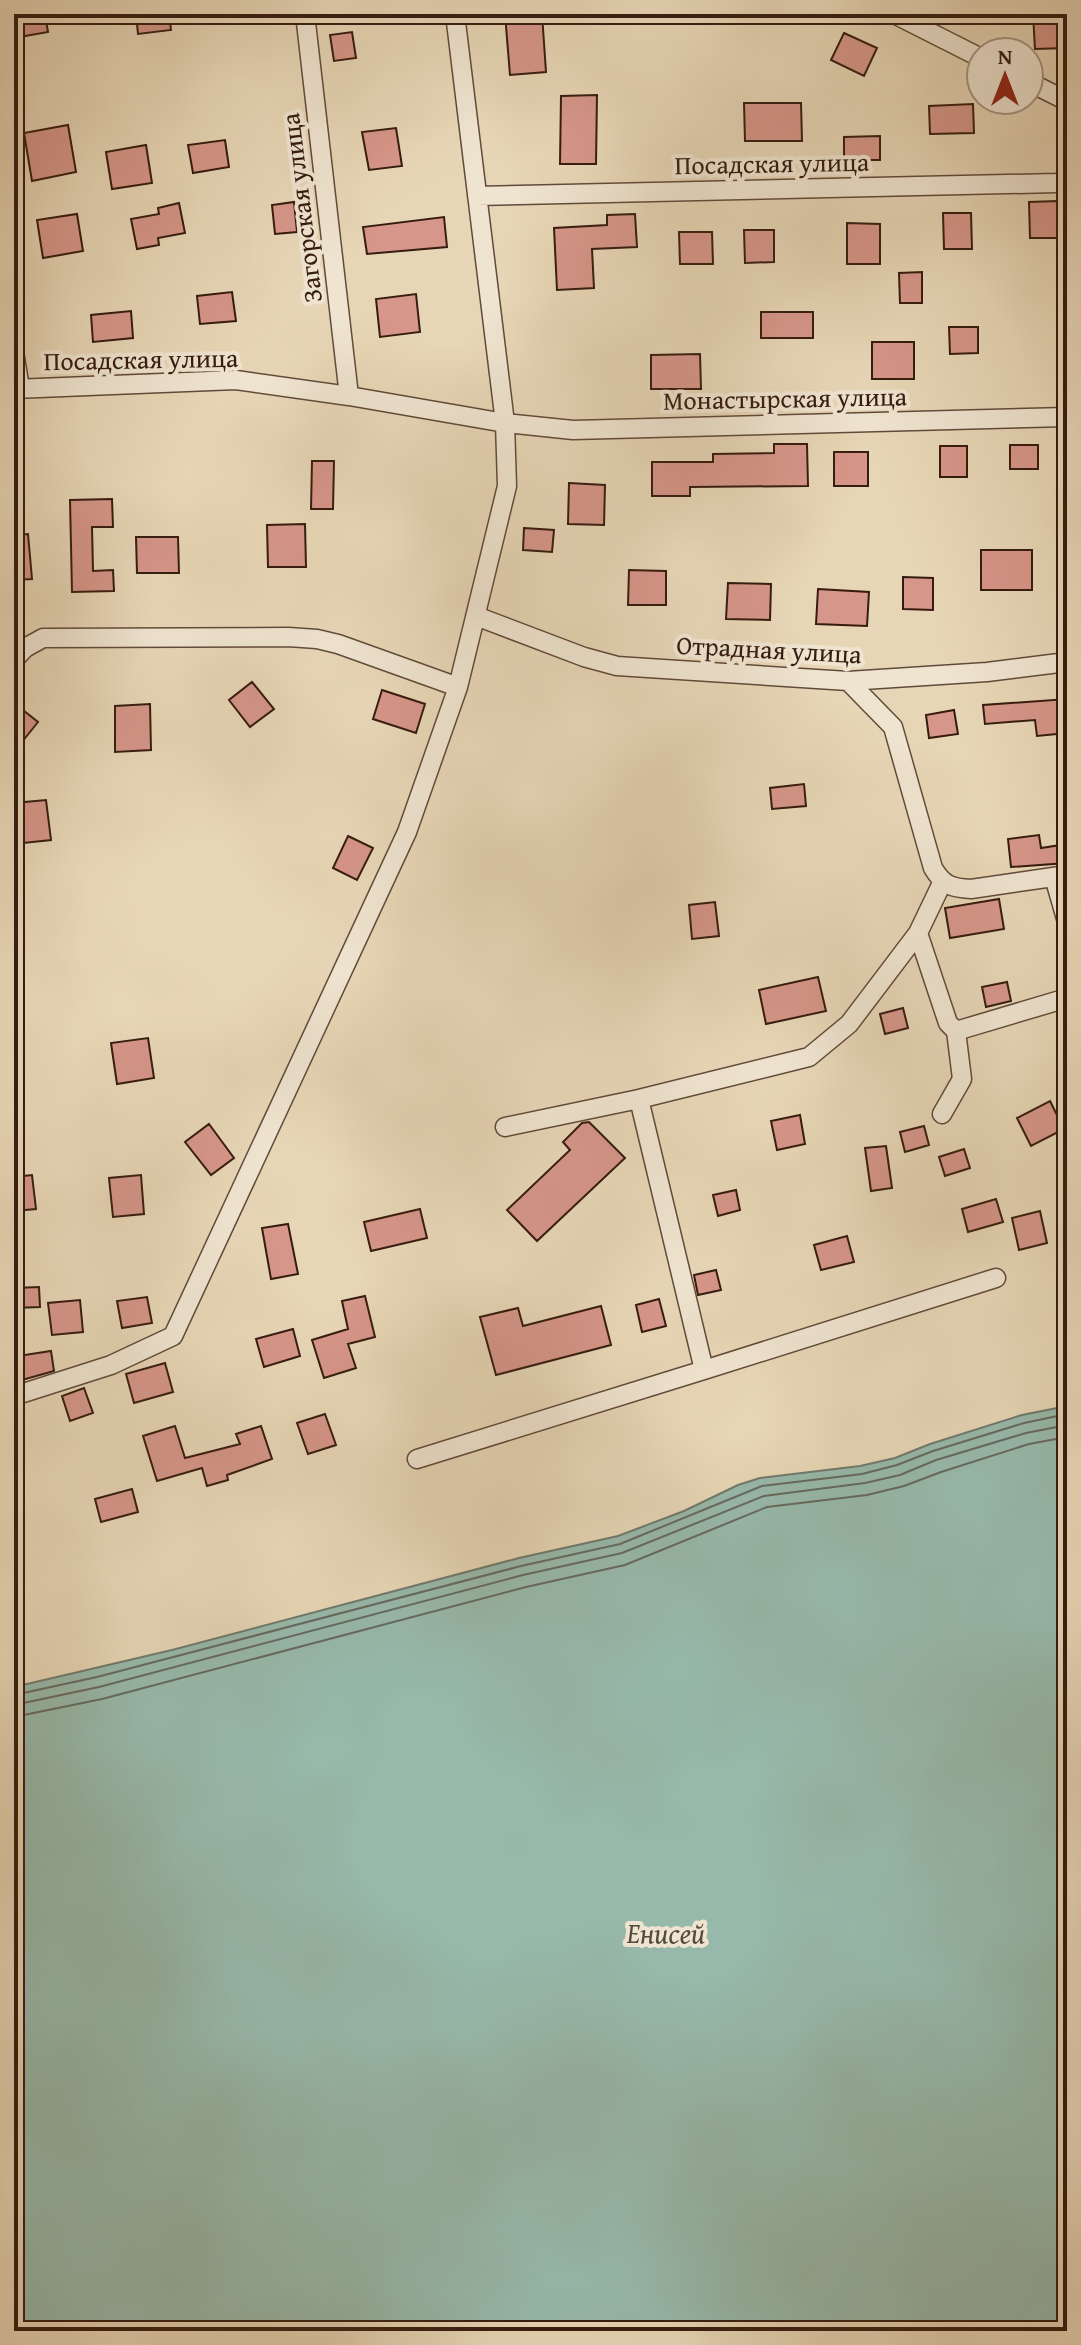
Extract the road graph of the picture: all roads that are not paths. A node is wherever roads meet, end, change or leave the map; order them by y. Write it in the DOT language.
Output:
graph roads {
  1 [pos="305,14"];
  2 [pos="455,14"];
  3 [pos="894,14"];
  4 [pos="965,50"];
  5 [pos="1045,90"];
  6 [pos="1067,101"];
  7 [pos="1067,181"];
  8 [pos="477,196"];
  9 [pos="14,352"];
  10 [pos="17,388"];
  11 [pos="349,396"];
  12 [pos="1067,417"];
  13 [pos="505,423"];
  14 [pos="476,616"];
  15 [pos="14,660"];
  16 [pos="1067,662"];
  17 [pos="848,681"];
  18 [pos="458,687"];
  19 [pos="1061,876"];
  20 [pos="942,883"];
  21 [pos="1067,922"];
  22 [pos="918,933"];
  23 [pos="1067,998"];
  24 [pos="956,1031"];
  25 [pos="639,1099"];
  26 [pos="942,1114"];
  27 [pos="505,1127"];
  28 [pos="996,1278"];
  29 [pos="704,1370"];
  30 [pos="14,1396"];
  31 [pos="417,1459"];
  1 -- 11 [label="street, Загорская улица"];
  2 -- 8 [label="street"];
  3 -- 4 [label="street"];
  5 -- 6 [label="street"];
  7 -- 8 [label="street, Посадская улица"];
  8 -- 13 [label="street"];
  9 -- 10 [label="street"];
  10 -- 11 [label="street, Посадская улица"];
  11 -- 13 [label="street, Посадская улица"];
  12 -- 13 [label="street, Монастырская улица"];
  13 -- 14 [label="street"];
  14 -- 17 [label="street, Отрадная улица"];
  14 -- 18 [label="street"];
  15 -- 18 [label="street"];
  16 -- 17 [label="street, Отрадная улица"];
  17 -- 20 [label="street"];
  18 -- 30 [label="street"];
  19 -- 20 [label="street"];
  19 -- 21 [label="street"];
  20 -- 22 [label="street"];
  22 -- 24 [label="street"];
  22 -- 25 [label="street"];
  23 -- 24 [label="street"];
  24 -- 26 [label="street"];
  25 -- 27 [label="street"];
  25 -- 29 [label="street"];
  28 -- 29 [label="street"];
  29 -- 31 [label="street"];
}
